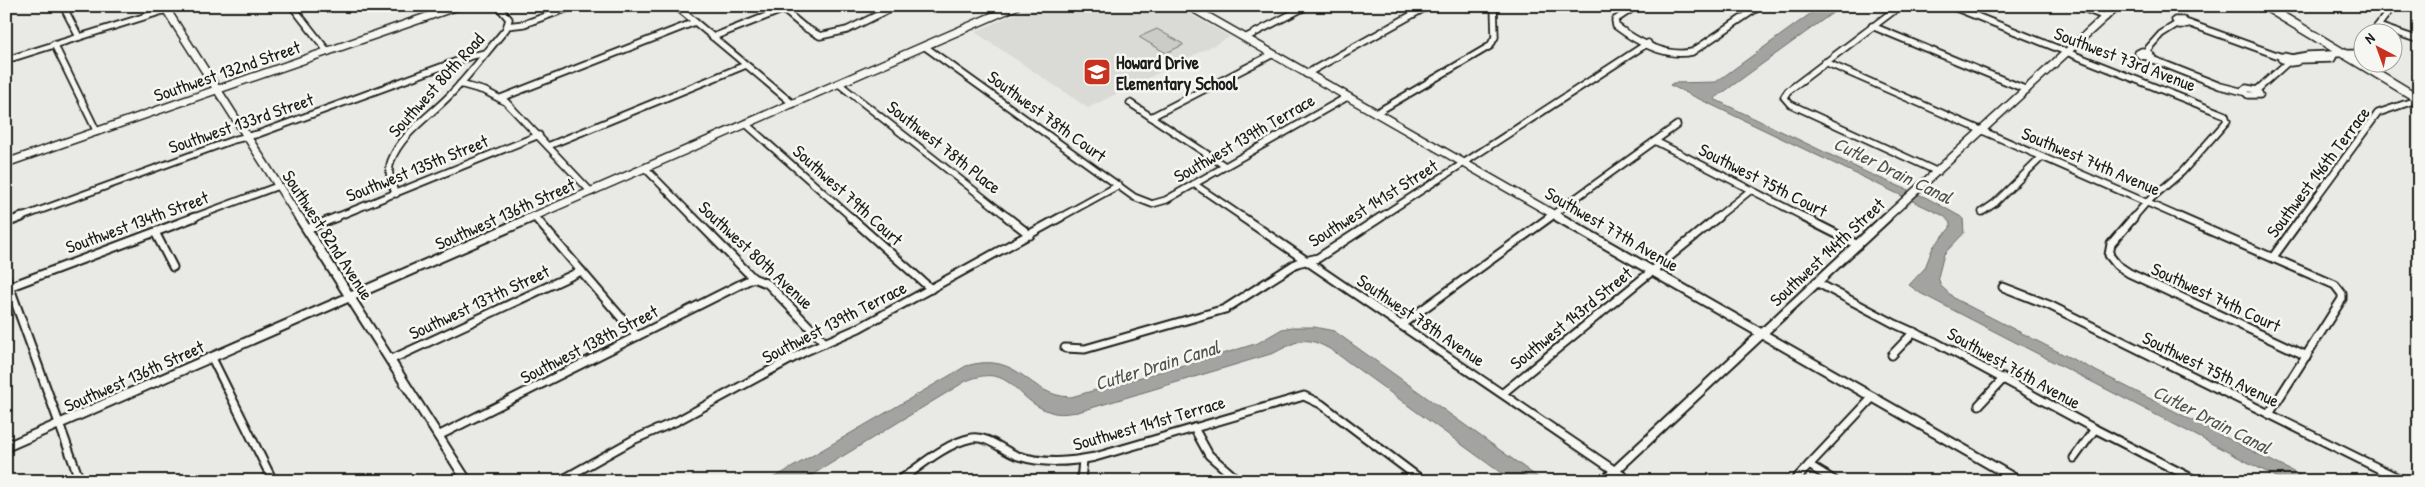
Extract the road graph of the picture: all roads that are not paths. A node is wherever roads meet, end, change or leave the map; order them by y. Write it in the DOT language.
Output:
graph roads {
  1 [pos="63,6"];
  2 [pos="292,6"];
  3 [pos="458,6"];
  4 [pos="498,6"];
  5 [pos="574,6"];
  6 [pos="676,6"];
  7 [pos="792,6"];
  8 [pos="896,6"];
  9 [pos="1016,6"];
  10 [pos="1189,6"];
  11 [pos="1307,6"];
  12 [pos="1428,6"];
  13 [pos="1494,6"];
  14 [pos="1636,6"];
  15 [pos="1760,6"];
  16 [pos="1900,6"];
  17 [pos="1951,6"];
  18 [pos="2078,6"];
  19 [pos="2117,6"];
  20 [pos="2265,6"];
  21 [pos="2394,6"];
  22 [pos="165,8"];
  23 [pos="781,8"];
  24 [pos="2106,17"];
  25 [pos="696,22"];
  26 [pos="2381,22"];
  27 [pos="1615,25"];
  28 [pos="507,26"];
  29 [pos="1872,26"];
  30 [pos="2402,34"];
  31 [pos="79,36"];
  32 [pos="713,37"];
  33 [pos="1245,38"];
  34 [pos="2419,40"];
  35 [pos="1648,43"];
  36 [pos="54,44"];
  37 [pos="924,46"];
  38 [pos="328,52"];
  39 [pos="2068,52"];
  40 [pos="486,53"];
  41 [pos="2352,53"];
  42 [pos="1273,54"];
  43 [pos="2345,54"];
  44 [pos="1681,55"];
  45 [pos="2282,57"];
  46 [pos="2294,59"];
  47 [pos="6,60"];
  48 [pos="1825,62"];
  49 [pos="2287,62"];
  50 [pos="746,65"];
  51 [pos="1306,74"];
  52 [pos="460,84"];
  53 [pos="839,84"];
  54 [pos="217,90"];
  55 [pos="2027,90"];
  56 [pos="1347,97"];
  57 [pos="501,98"];
  58 [pos="2419,99"];
  59 [pos="1130,103"];
  60 [pos="793,104"];
  61 [pos="1376,113"];
  62 [pos="1151,118"];
  63 [pos="746,124"];
  64 [pos="1677,125"];
  65 [pos="1983,131"];
  66 [pos="97,132"];
  67 [pos="539,135"];
  68 [pos="247,137"];
  69 [pos="1655,141"];
  70 [pos="548,146"];
  71 [pos="2042,157"];
  72 [pos="6,163"];
  73 [pos="1463,163"];
  74 [pos="1225,166"];
  75 [pos="645,168"];
  76 [pos="1938,172"];
  77 [pos="1194,184"];
  78 [pos="1119,185"];
  79 [pos="278,186"];
  80 [pos="1751,190"];
  81 [pos="591,192"];
  82 [pos="396,194"];
  83 [pos="2146,202"];
  84 [pos="1155,204"];
  85 [pos="1982,212"];
  86 [pos="1554,214"];
  87 [pos="535,217"];
  88 [pos="6,223"];
  89 [pos="307,229"];
  90 [pos="155,232"];
  91 [pos="1030,235"];
  92 [pos="1858,245"];
  93 [pos="2274,257"];
  94 [pos="1308,261"];
  95 [pos="173,267"];
  96 [pos="581,271"];
  97 [pos="1652,271"];
  98 [pos="6,277"];
  99 [pos="753,278"];
  100 [pos="1816,282"];
  101 [pos="8,287"];
  102 [pos="2003,287"];
  103 [pos="931,289"];
  104 [pos="350,298"];
  105 [pos="1402,325"];
  106 [pos="1914,332"];
  107 [pos="1762,335"];
  108 [pos="637,336"];
  109 [pos="826,342"];
  110 [pos="1065,348"];
  111 [pos="1892,355"];
  112 [pos="2307,356"];
  113 [pos="212,358"];
  114 [pos="390,360"];
  115 [pos="2004,378"];
  116 [pos="1503,393"];
  117 [pos="1872,397"];
  118 [pos="1979,404"];
  119 [pos="2269,414"];
  120 [pos="60,424"];
  121 [pos="1194,428"];
  122 [pos="2095,430"];
  123 [pos="438,436"];
  124 [pos="6,448"];
  125 [pos="2074,458"];
  126 [pos="1083,460"];
  127 [pos="1809,465"];
  128 [pos="1615,470"];
  129 [pos="1418,479"];
  130 [pos="80,481"];
  131 [pos="273,481"];
  132 [pos="467,481"];
  133 [pos="560,481"];
  134 [pos="899,481"];
  135 [pos="1081,481"];
  136 [pos="1239,481"];
  137 [pos="1604,481"];
  138 [pos="1630,481"];
  139 [pos="1794,481"];
  140 [pos="1834,481"];
  141 [pos="2019,481"];
  142 [pos="2197,481"];
  143 [pos="2404,481"];
  1 -- 31 [label="street"];
  2 -- 38 [label="street"];
  3 -- 38 [label="street, Southwest 132nd Street"];
  4 -- 28 [label="street"];
  5 -- 28 [label="street"];
  6 -- 25 [label="street"];
  7 -- 23 [label="street"];
  8 -- 23 [label="street"];
  9 -- 37 [label="street, Southwest 136th Street"];
  10 -- 33 [label="street, Southwest 77th Avenue"];
  11 -- 33 [label="street"];
  12 -- 51 [label="street"];
  13 -- 61 [label="street"];
  14 -- 27 [label="street"];
  15 -- 44 [label="street"];
  16 -- 29 [label="street"];
  17 -- 39 [label="street, Southwest 73rd Avenue"];
  18 -- 24 [label="street"];
  19 -- 24 [label="street, Southwest 144th Street"];
  20 -- 43 [label="main road"];
  21 -- 26 [label="street"];
  22 -- 31 [label="street"];
  22 -- 54 [label="street, Southwest 82nd Avenue"];
  23 -- 32 [label="street"];
  24 -- 39 [label="street, Southwest 144th Street"];
  25 -- 32 [label="street"];
  25 -- 57 [label="street"];
  27 -- 35 [label="street"];
  28 -- 40 [label="street, Southwest 80th Road"];
  29 -- 48 [label="street"];
  29 -- 55 [label="street"];
  30 -- 34 [label="street"];
  31 -- 36 [label="street"];
  32 -- 50 [label="street"];
  33 -- 42 [label="street, Southwest 77th Avenue"];
  35 -- 44 [label="street"];
  35 -- 73 [label="street, Southwest 141st Street"];
  36 -- 47 [label="street"];
  36 -- 66 [label="street"];
  37 -- 53 [label="street, Southwest 136th Street"];
  37 -- 78 [label="street, Southwest 78th Court"];
  38 -- 54 [label="street, Southwest 132nd Street"];
  39 -- 55 [label="street, Southwest 144th Street"];
  39 -- 83 [label="street, Southwest 73rd Avenue"];
  40 -- 52 [label="street, Southwest 80th Road"];
  40 -- 68 [label="street, Southwest 133rd Street"];
  41 -- 43 [label="street"];
  42 -- 51 [label="street, Southwest 77th Avenue"];
  42 -- 62 [label="street"];
  43 -- 46 [label="street"];
  43 -- 58 [label="main road"];
  45 -- 46 [label="street"];
  45 -- 49 [label="street"];
  45 -- 49 [label="street"];
  46 -- 49 [label="street"];
  48 -- 65 [label="street, Southwest 74th Avenue"];
  48 -- 76 [label="street"];
  50 -- 60 [label="street"];
  50 -- 70 [label="street"];
  51 -- 56 [label="street, Southwest 77th Avenue"];
  52 -- 57 [label="street"];
  52 -- 82 [label="street, Southwest 80th Road"];
  53 -- 60 [label="street, Southwest 136th Street"];
  53 -- 91 [label="street, Southwest 78th Place"];
  54 -- 66 [label="street, Southwest 132nd Street"];
  54 -- 68 [label="street, Southwest 82nd Avenue"];
  55 -- 65 [label="street, Southwest 144th Street"];
  56 -- 61 [label="street, Southwest 77th Avenue"];
  56 -- 74 [label="street, Southwest 139th Terrace"];
  57 -- 67 [label="street"];
  58 -- 93 [label="street, Southwest 146th Terrace"];
  59 -- 62 [label="street"];
  60 -- 63 [label="street, Southwest 136th Street"];
  61 -- 73 [label="street, Southwest 77th Avenue"];
  62 -- 74 [label="street"];
  63 -- 75 [label="street, Southwest 136th Street"];
  63 -- 103 [label="street, Southwest 79th Court"];
  64 -- 69 [label="street"];
  65 -- 71 [label="street, Southwest 74th Avenue"];
  65 -- 76 [label="street, Southwest 144th Street"];
  66 -- 72 [label="street, Southwest 132nd Street"];
  67 -- 70 [label="street"];
  67 -- 82 [label="street, Southwest 135th Street"];
  68 -- 79 [label="street, Southwest 82nd Avenue"];
  68 -- 88 [label="street, Southwest 133rd Street"];
  69 -- 80 [label="street, Southwest 75th Court"];
  69 -- 86 [label="street"];
  70 -- 81 [label="street"];
  71 -- 83 [label="street, Southwest 74th Avenue"];
  71 -- 85 [label="street"];
  73 -- 86 [label="street, Southwest 77th Avenue"];
  73 -- 94 [label="street, Southwest 141st Street"];
  74 -- 77 [label="street, Southwest 139th Terrace"];
  75 -- 81 [label="street, Southwest 136th Street"];
  75 -- 99 [label="street, Southwest 80th Avenue"];
  76 -- 92 [label="street, Southwest 144th Street"];
  77 -- 84 [label="street, Southwest 139th Terrace"];
  77 -- 94 [label="street, Southwest 78th Avenue"];
  78 -- 84 [label="street, Southwest 78th Court"];
  78 -- 91 [label="street, Southwest 139th Terrace"];
  79 -- 89 [label="street, Southwest 82nd Avenue"];
  79 -- 90 [label="street, Southwest 134th Street"];
  80 -- 92 [label="street, Southwest 75th Court"];
  80 -- 97 [label="street, Southwest 143rd Street"];
  81 -- 87 [label="street, Southwest 136th Street"];
  82 -- 89 [label="street, Southwest 135th Street"];
  83 -- 93 [label="street, Southwest 74th Avenue"];
  83 -- 112 [label="street, Southwest 74th Court"];
  86 -- 97 [label="street, Southwest 77th Avenue"];
  86 -- 105 [label="street"];
  87 -- 96 [label="street"];
  87 -- 104 [label="street, Southwest 136th Street"];
  89 -- 104 [label="street, Southwest 82nd Avenue"];
  90 -- 95 [label="street"];
  90 -- 101 [label="street, Southwest 134th Street"];
  91 -- 103 [label="street, Southwest 139th Terrace"];
  92 -- 100 [label="street, Southwest 144th Street"];
  93 -- 112 [label="street, Southwest 74th Avenue"];
  94 -- 105 [label="street, Southwest 78th Avenue"];
  94 -- 110 [label="street, Southwest 141st Street"];
  96 -- 108 [label="street"];
  96 -- 114 [label="street, Southwest 137th Street"];
  97 -- 107 [label="street, Southwest 77th Avenue"];
  97 -- 116 [label="street, Southwest 143rd Street"];
  98 -- 101 [label="street"];
  99 -- 108 [label="street, Southwest 138th Street"];
  99 -- 109 [label="street, Southwest 80th Avenue"];
  100 -- 106 [label="street, Southwest 76th Avenue"];
  100 -- 107 [label="street, Southwest 144th Street"];
  101 -- 120 [label="street"];
  102 -- 119 [label="street, Southwest 75th Avenue"];
  103 -- 109 [label="street, Southwest 139th Terrace"];
  104 -- 113 [label="street, Southwest 136th Street"];
  104 -- 114 [label="street, Southwest 82nd Avenue"];
  105 -- 116 [label="street, Southwest 78th Avenue"];
  106 -- 111 [label="street"];
  106 -- 115 [label="street, Southwest 76th Avenue"];
  107 -- 117 [label="street, Southwest 77th Avenue"];
  107 -- 128 [label="street, Southwest 144th Street"];
  108 -- 123 [label="street, Southwest 138th Street"];
  109 -- 133 [label="street, Southwest 139th Terrace"];
  112 -- 119 [label="street"];
  113 -- 120 [label="street, Southwest 136th Street"];
  113 -- 131 [label="street"];
  114 -- 123 [label="street, Southwest 82nd Avenue"];
  115 -- 118 [label="street"];
  115 -- 122 [label="street, Southwest 76th Avenue"];
  116 -- 128 [label="street, Southwest 78th Avenue"];
  117 -- 127 [label="street"];
  117 -- 141 [label="street, Southwest 77th Avenue"];
  119 -- 143 [label="street, Southwest 75th Avenue"];
  120 -- 124 [label="street, Southwest 136th Street"];
  120 -- 130 [label="street"];
  121 -- 126 [label="street, Southwest 141st Terrace"];
  121 -- 129 [label="street, Southwest 141st Terrace"];
  121 -- 136 [label="street"];
  122 -- 125 [label="street"];
  122 -- 142 [label="street, Southwest 76th Avenue"];
  123 -- 132 [label="street, Southwest 82nd Avenue"];
  126 -- 134 [label="street, Southwest 141st Terrace"];
  126 -- 135 [label="street"];
  127 -- 139 [label="street"];
  127 -- 140 [label="street"];
  128 -- 137 [label="street, Southwest 144th Street"];
  128 -- 138 [label="street, Southwest 78th Avenue"];
}
